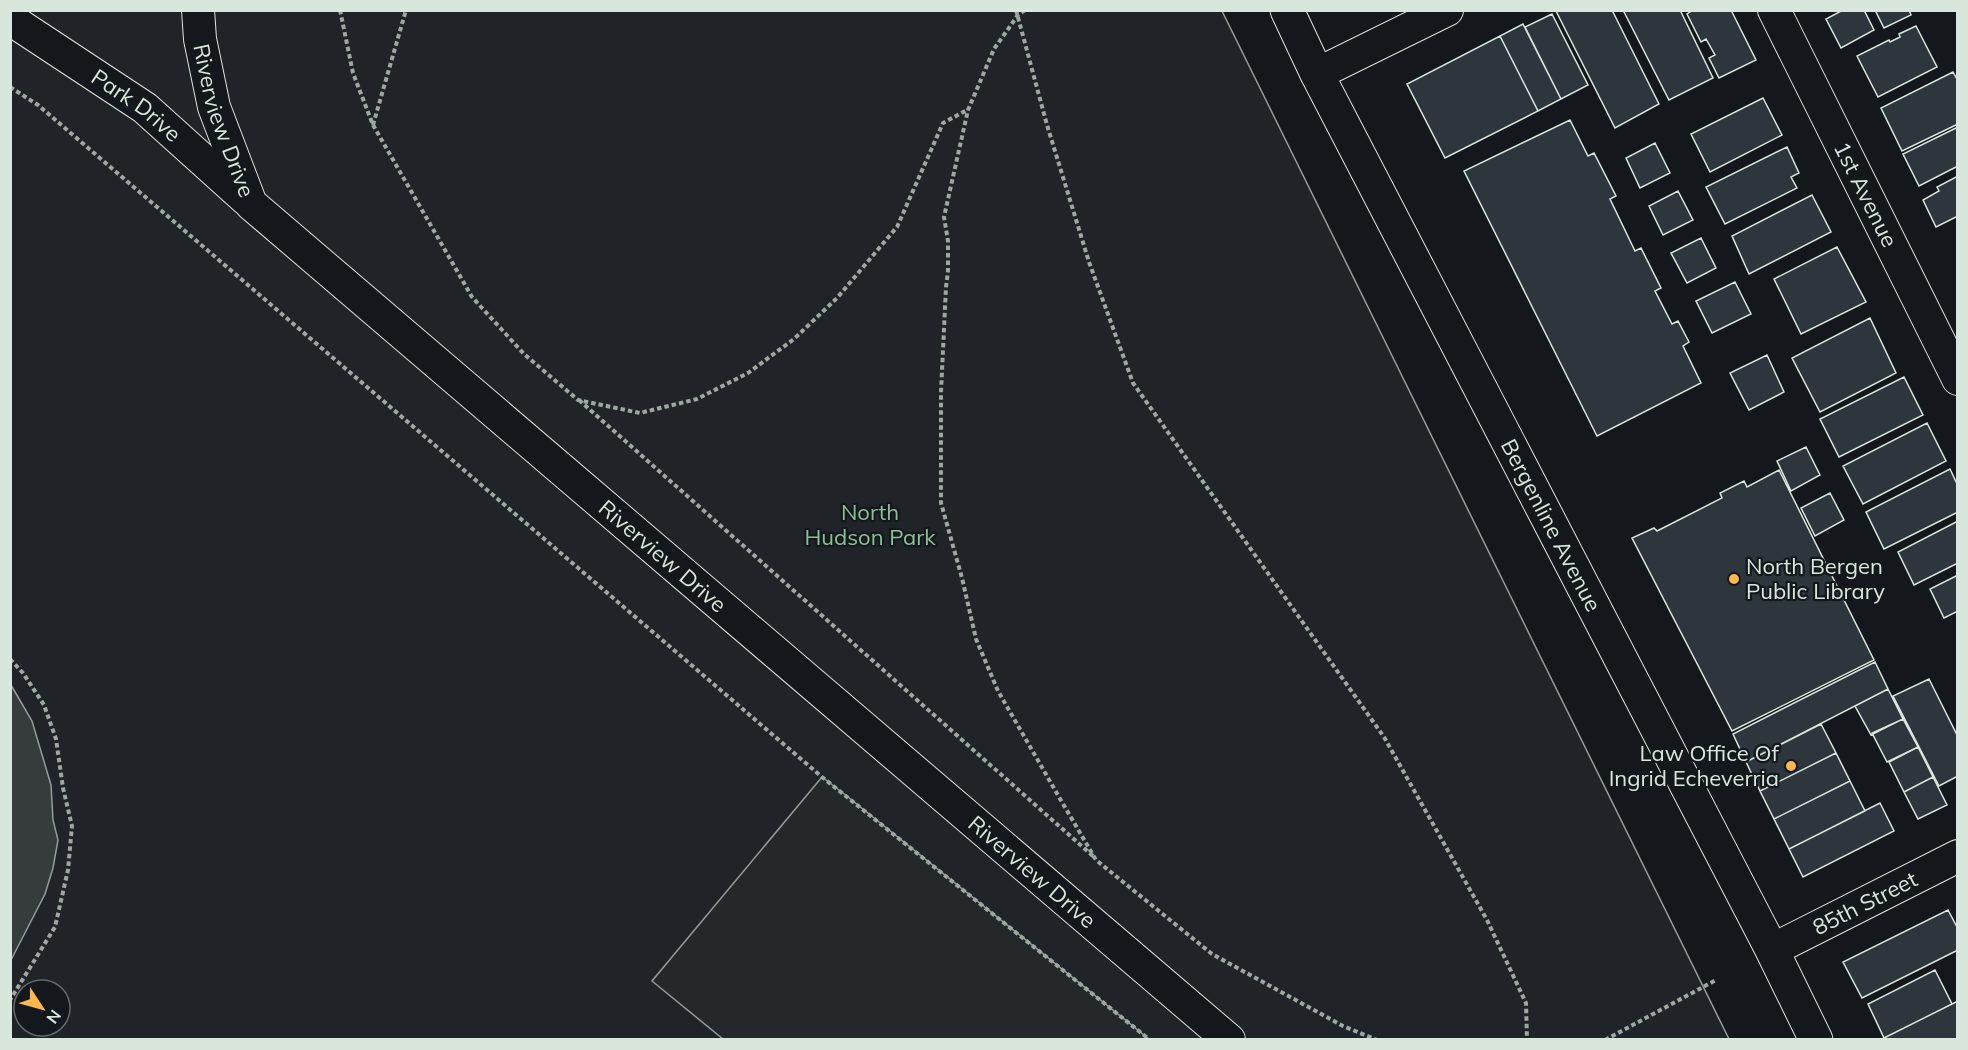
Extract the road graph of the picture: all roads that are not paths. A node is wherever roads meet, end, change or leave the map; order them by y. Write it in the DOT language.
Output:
graph roads {
  1 [pos="198,10"];
  2 [pos="1287,10"];
  3 [pos="1447,10"];
  4 [pos="1774,10"];
  5 [pos="10,19"];
  6 [pos="1317,74"];
  7 [pos="251,204"];
  8 [pos="1958,379"];
  9 [pos="1958,855"];
  10 [pos="1772,950"];
  11 [pos="1229,1040"];
  12 [pos="1816,1040"];
  1 -- 7 [label="street, Riverview Drive"];
  2 -- 6 [label="street, Bergenline Avenue"];
  3 -- 6 [label="street"];
  4 -- 8 [label="street, 1st Avenue"];
  5 -- 7 [label="street, Park Drive"];
  6 -- 10 [label="street, Bergenline Avenue"];
  7 -- 11 [label="street, Riverview Drive"];
  9 -- 10 [label="street, 85th Street"];
  10 -- 12 [label="street, Bergenline Avenue"];
}
